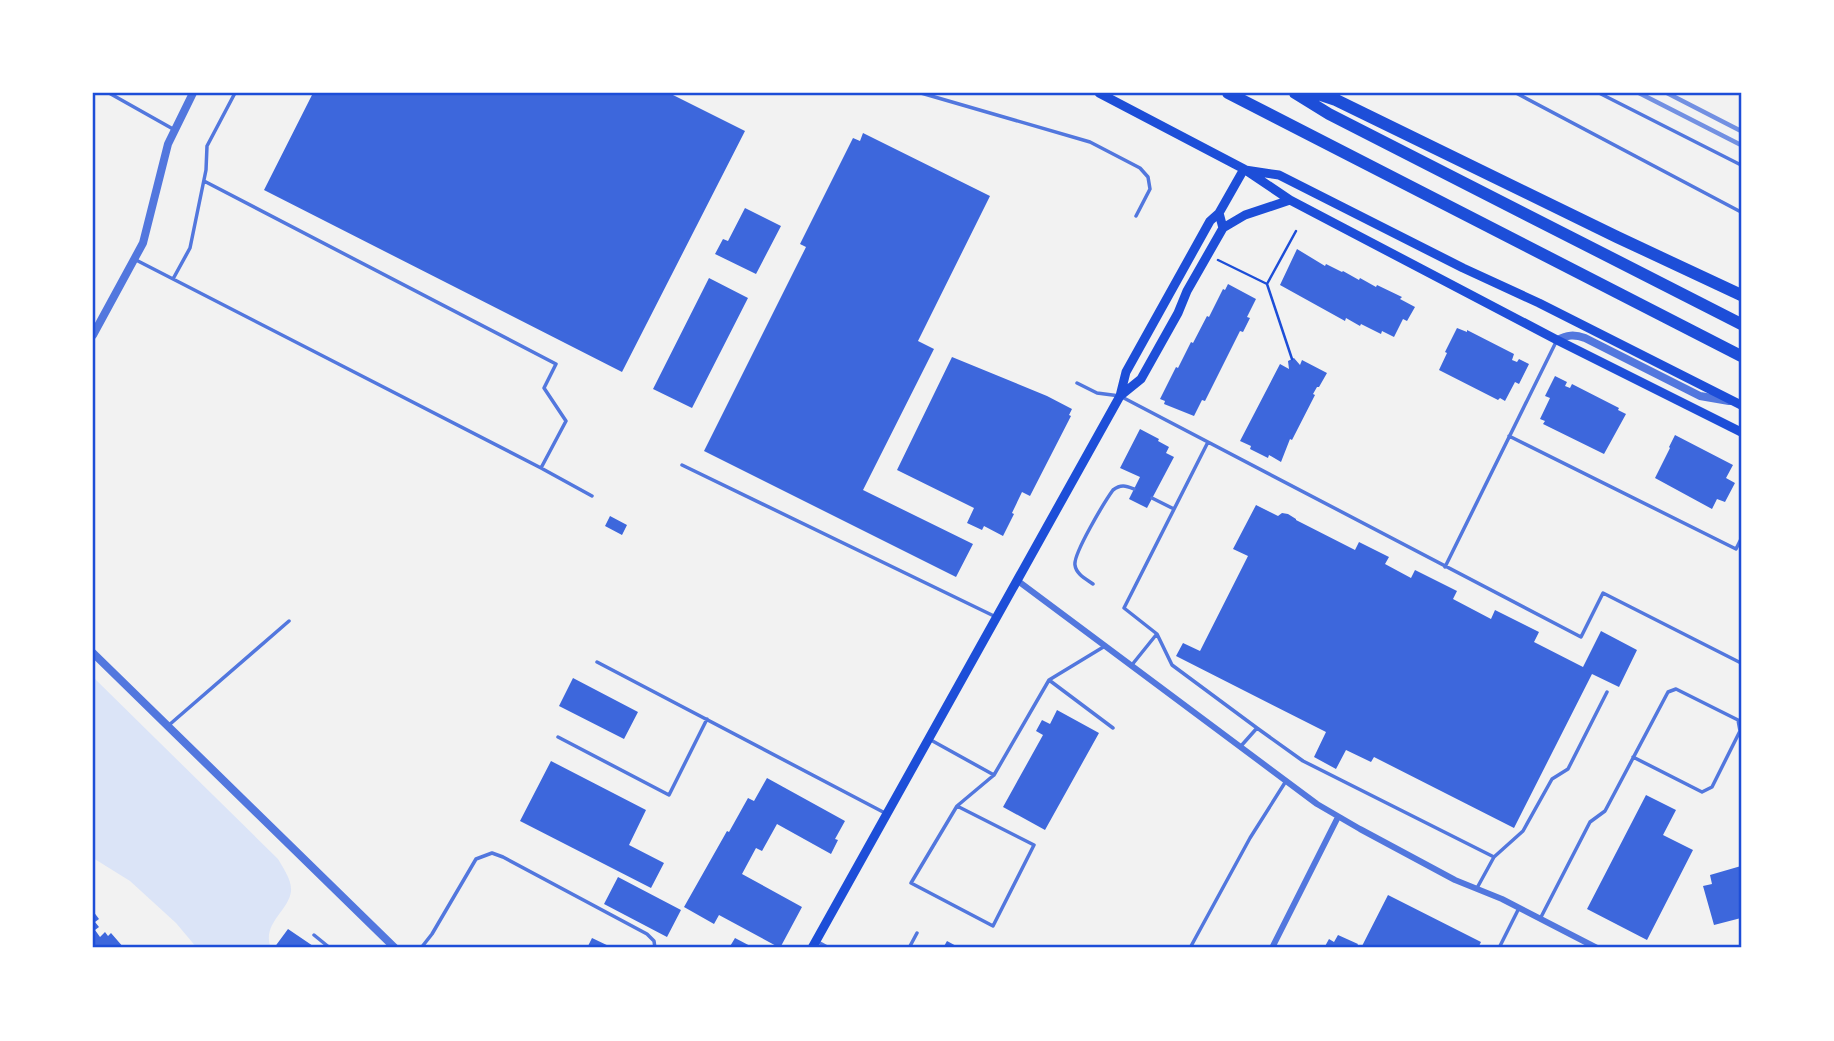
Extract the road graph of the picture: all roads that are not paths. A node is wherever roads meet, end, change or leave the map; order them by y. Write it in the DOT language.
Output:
graph roads {
  1 [pos="109,93"];
  2 [pos="193,93"];
  3 [pos="235,93"];
  4 [pos="921,93"];
  5 [pos="1099,93"];
  6 [pos="1228,93"];
  7 [pos="1294,93"];
  8 [pos="1315,93"];
  9 [pos="1516,93"];
  10 [pos="1599,93"];
  11 [pos="175,130"];
  12 [pos="1741,165"];
  13 [pos="1244,169"];
  14 [pos="204,181"];
  15 [pos="1290,200"];
  16 [pos="1741,212"];
  17 [pos="1219,213"];
  18 [pos="1136,216"];
  19 [pos="1223,228"];
  20 [pos="134,259"];
  21 [pos="173,279"];
  22 [pos="1741,295"];
  23 [pos="1741,324"];
  24 [pos="93,335"];
  25 [pos="1557,340"];
  26 [pos="1741,356"];
  27 [pos="1077,383"];
  28 [pos="1120,396"];
  29 [pos="1738,403"];
  30 [pos="1741,432"];
  31 [pos="1509,436"];
  32 [pos="1208,442"];
  33 [pos="682,465"];
  34 [pos="541,468"];
  35 [pos="1134,489"];
  36 [pos="592,496"];
  37 [pos="1152,498"];
  38 [pos="1174,509"];
  39 [pos="1741,539"];
  40 [pos="1445,567"];
  41 [pos="1018,581"];
  42 [pos="1093,584"];
  43 [pos="998,618"];
  44 [pos="289,621"];
  45 [pos="1157,634"];
  46 [pos="1105,646"];
  47 [pos="93,653"];
  48 [pos="597,662"];
  49 [pos="1741,663"];
  50 [pos="1131,666"];
  51 [pos="1049,680"];
  52 [pos="1607,692"];
  53 [pos="707,719"];
  54 [pos="167,727"];
  55 [pos="1112,728"];
  56 [pos="1257,728"];
  57 [pos="558,737"];
  58 [pos="929,739"];
  59 [pos="1241,747"];
  60 [pos="1633,757"];
  61 [pos="994,775"];
  62 [pos="1286,781"];
  63 [pos="957,806"];
  64 [pos="887,814"];
  65 [pos="1338,817"];
  66 [pos="1494,857"];
  67 [pos="1477,888"];
  68 [pos="1518,908"];
  69 [pos="1540,919"];
  70 [pos="917,933"];
  71 [pos="314,935"];
  72 [pos="814,945"];
  73 [pos="1741,947"];
  74 [pos="330,948"];
  75 [pos="395,948"];
  76 [pos="421,948"];
  77 [pos="655,948"];
  78 [pos="829,948"];
  79 [pos="909,948"];
  80 [pos="1190,948"];
  81 [pos="1272,948"];
  82 [pos="1499,948"];
  83 [pos="1597,948"];
  84 [pos="1735,948"];
  1 -- 11 [label="lane"];
  2 -- 11 [label="street"];
  3 -- 14 [label="lane"];
  4 -- 18 [label="lane"];
  5 -- 13 [label="main road"];
  6 -- 26 [label="highway"];
  7 -- 23 [label="highway"];
  8 -- 22 [label="highway"];
  9 -- 16 [label="lane"];
  10 -- 12 [label="lane"];
  11 -- 20 [label="street"];
  13 -- 15 [label="main road"];
  13 -- 17 [label="main road"];
  13 -- 29 [label="main road"];
  14 -- 21 [label="lane"];
  14 -- 34 [label="lane"];
  15 -- 19 [label="main road"];
  15 -- 25 [label="main road"];
  17 -- 19 [label="main road"];
  17 -- 28 [label="main road"];
  19 -- 28 [label="main road"];
  20 -- 21 [label="lane"];
  20 -- 24 [label="street"];
  21 -- 34 [label="lane"];
  25 -- 29 [label="street"];
  25 -- 30 [label="main road"];
  25 -- 31 [label="lane"];
  27 -- 28 [label="lane"];
  28 -- 32 [label="lane"];
  28 -- 41 [label="main road"];
  31 -- 39 [label="lane"];
  31 -- 40 [label="lane"];
  32 -- 38 [label="lane"];
  32 -- 40 [label="lane"];
  33 -- 43 [label="lane"];
  34 -- 36 [label="lane"];
  35 -- 42 [label="lane"];
  37 -- 38 [label="lane"];
  38 -- 45 [label="lane"];
  40 -- 49 [label="lane"];
  41 -- 43 [label="main road"];
  41 -- 46 [label="street"];
  43 -- 58 [label="main road"];
  44 -- 54 [label="lane"];
  45 -- 50 [label="lane"];
  45 -- 56 [label="lane"];
  46 -- 50 [label="street"];
  46 -- 51 [label="lane"];
  47 -- 54 [label="street"];
  48 -- 53 [label="lane"];
  50 -- 59 [label="street"];
  51 -- 55 [label="lane"];
  51 -- 61 [label="lane"];
  52 -- 66 [label="lane"];
  53 -- 57 [label="lane"];
  53 -- 64 [label="lane"];
  54 -- 75 [label="street"];
  56 -- 59 [label="lane"];
  56 -- 66 [label="lane"];
  58 -- 61 [label="lane"];
  58 -- 64 [label="main road"];
  59 -- 62 [label="street"];
  60 -- 60 [label="lane"];
  60 -- 69 [label="lane"];
  61 -- 63 [label="lane"];
  62 -- 65 [label="street"];
  62 -- 80 [label="lane"];
  63 -- 63 [label="lane"];
  64 -- 72 [label="main road"];
  65 -- 67 [label="street"];
  65 -- 81 [label="street"];
  66 -- 67 [label="lane"];
  67 -- 68 [label="street"];
  68 -- 69 [label="street"];
  68 -- 82 [label="lane"];
  69 -- 83 [label="street"];
  70 -- 79 [label="lane"];
  71 -- 74 [label="lane"];
  72 -- 78 [label="lane"];
  73 -- 84 [label="lane"];
  76 -- 77 [label="lane"];
}
